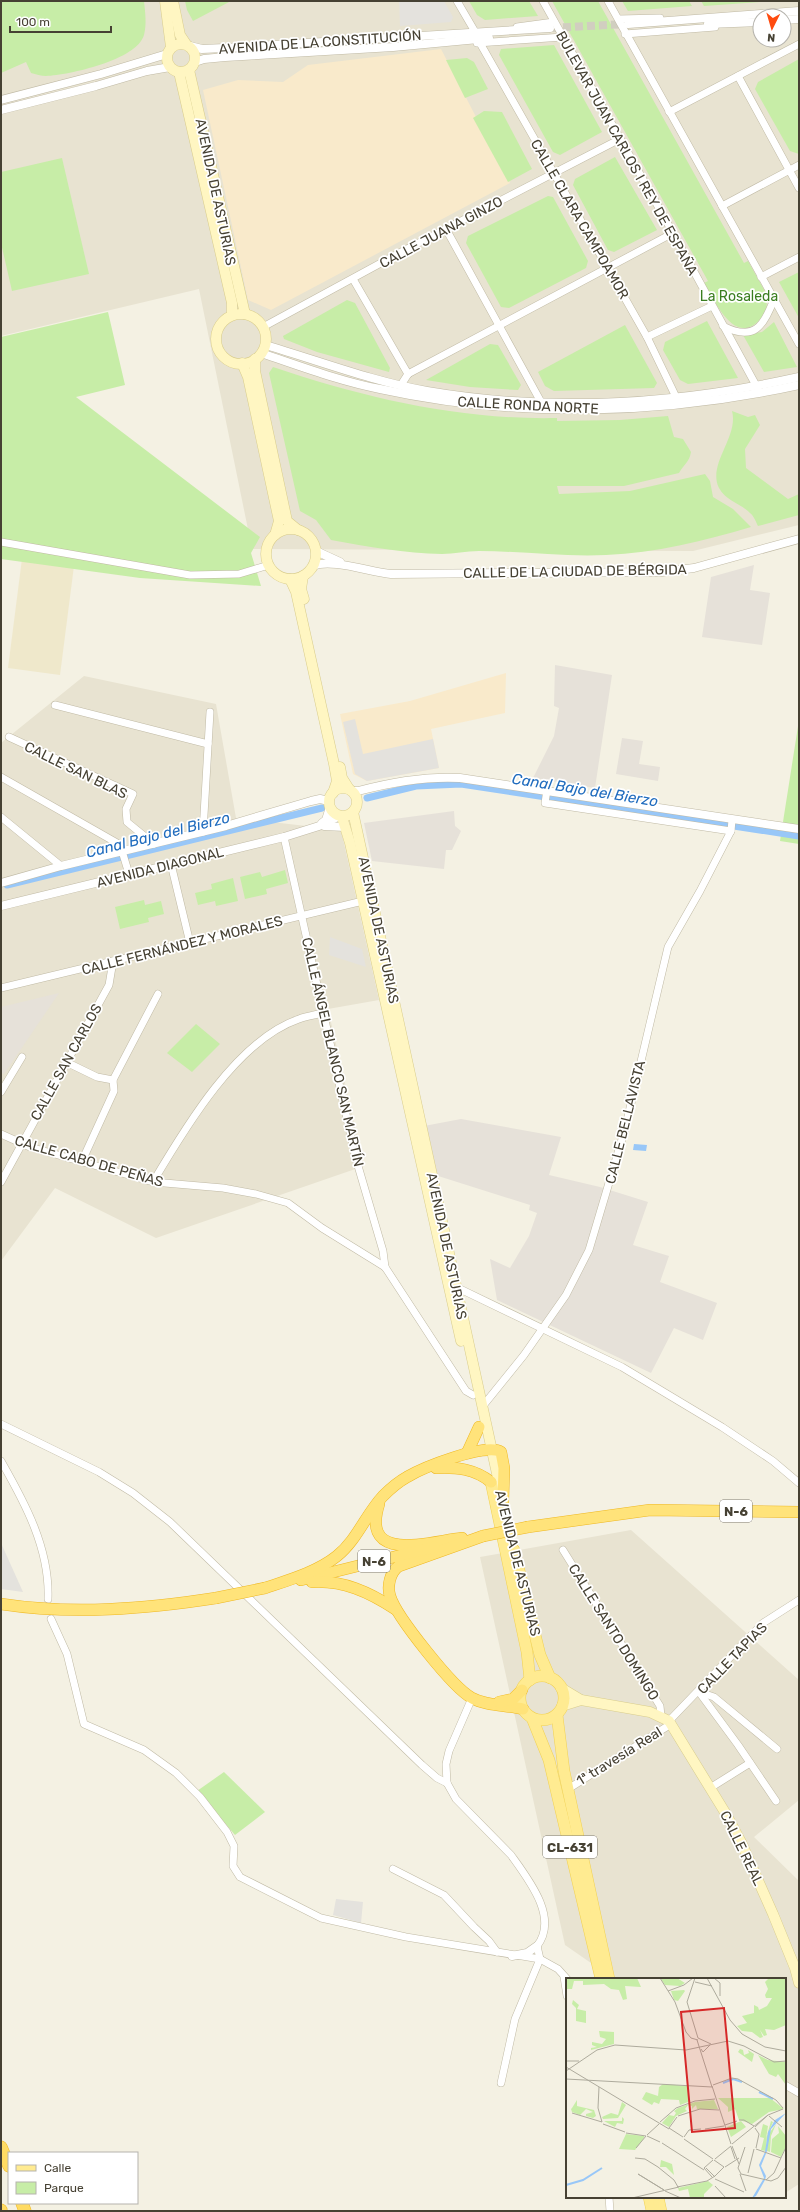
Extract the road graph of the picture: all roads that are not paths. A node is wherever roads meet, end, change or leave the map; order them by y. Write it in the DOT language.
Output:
graph roads {
  1 [pos="165,1"];
  2 [pos="173,1"];
  3 [pos="457,1"];
  4 [pos="543,1"];
  5 [pos="608,1"];
  6 [pos="619,19"];
  7 [pos="752,19"];
  8 [pos="752,19"];
  9 [pos="553,28"];
  10 [pos="628,28"];
  11 [pos="474,30"];
  12 [pos="563,37"];
  13 [pos="451,38"];
  14 [pos="480,43"];
  15 [pos="799,44"];
  16 [pos="188,45"];
  17 [pos="169,51"];
  18 [pos="183,68"];
  19 [pos="738,76"];
  20 [pos="1,100"];
  21 [pos="1,110"];
  22 [pos="669,112"];
  23 [pos="620,139"];
  24 [pos="799,165"];
  25 [pos="789,170"];
  26 [pos="553,173"];
  27 [pos="799,188"];
  28 [pos="722,206"];
  29 [pos="446,229"];
  30 [pos="673,233"];
  31 [pos="799,257"];
  32 [pos="607,267"];
  33 [pos="761,277"];
  34 [pos="353,279"];
  35 [pos="774,299"];
  36 [pos="712,306"];
  37 [pos="245,314"];
  38 [pos="232,315"];
  39 [pos="500,324"];
  40 [pos="723,326"];
  41 [pos="263,328"];
  42 [pos="647,337"];
  43 [pos="799,344"];
  44 [pos="260,353"];
  45 [pos="242,363"];
  46 [pos="408,374"];
  47 [pos="799,377"];
  48 [pos="401,385"];
  49 [pos="799,385"];
  50 [pos="758,389"];
  51 [pos="676,397"];
  52 [pos="541,402"];
  53 [pos="298,530"];
  54 [pos="275,535"];
  55 [pos="799,539"];
  56 [pos="1,542"];
  57 [pos="316,551"];
  58 [pos="269,565"];
  59 [pos="313,566"];
  60 [pos="348,566"];
  61 [pos="303,576"];
  62 [pos="290,579"];
  63 [pos="56,705"];
  64 [pos="210,712"];
  65 [pos="9,737"];
  66 [pos="208,744"];
  67 [pos="1,777"];
  68 [pos="547,790"];
  69 [pos="352,793"];
  70 [pos="331,800"];
  71 [pos="353,812"];
  72 [pos="341,816"];
  73 [pos="1,817"];
  74 [pos="732,820"];
  75 [pos="319,826"];
  76 [pos="345,827"];
  77 [pos="799,829"];
  78 [pos="731,831"];
  79 [pos="203,832"];
  80 [pos="284,837"];
  81 [pos="154,844"];
  82 [pos="122,851"];
  83 [pos="171,864"];
  84 [pos="61,866"];
  85 [pos="129,874"];
  86 [pos="1,883"];
  87 [pos="363,901"];
  88 [pos="1,906"];
  89 [pos="302,916"];
  90 [pos="190,943"];
  91 [pos="113,961"];
  92 [pos="1,988"];
  93 [pos="158,994"];
  94 [pos="323,1013"];
  95 [pos="22,1057"];
  96 [pos="66,1062"];
  97 [pos="113,1080"];
  98 [pos="1,1092"];
  99 [pos="1,1134"];
  100 [pos="21,1144"];
  101 [pos="82,1161"];
  102 [pos="1,1182"];
  103 [pos="153,1182"];
  104 [pos="385,1267"];
  105 [pos="456,1287"];
  106 [pos="544,1328"];
  107 [pos="472,1395"];
  108 [pos="482,1407"];
  109 [pos="1,1424"];
  110 [pos="479,1427"];
  111 [pos="485,1450"];
  112 [pos="467,1452"];
  113 [pos="1,1461"];
  114 [pos="430,1468"];
  115 [pos="478,1473"];
  116 [pos="491,1482"];
  117 [pos="799,1483"];
  118 [pos="381,1498"];
  119 [pos="503,1502"];
  120 [pos="799,1512"];
  121 [pos="483,1536"];
  122 [pos="564,1550"];
  123 [pos="265,1588"];
  124 [pos="48,1599"];
  125 [pos="799,1600"];
  126 [pos="1,1604"];
  127 [pos="395,1609"];
  128 [pos="51,1619"];
  129 [pos="550,1678"];
  130 [pos="530,1680"];
  131 [pos="562,1688"];
  132 [pos="522,1690"];
  133 [pos="699,1692"];
  134 [pos="472,1698"];
  135 [pos="581,1700"];
  136 [pos="494,1703"];
  137 [pos="523,1709"];
  138 [pos="560,1710"];
  139 [pos="532,1718"];
  140 [pos="667,1720"];
  141 [pos="777,1749"];
  142 [pos="750,1763"];
  143 [pos="447,1783"];
  144 [pos="710,1788"];
  145 [pos="568,1789"];
  146 [pos="776,1801"];
  147 [pos="393,1869"];
  148 [pos="537,1946"];
  149 [pos="497,1952"];
  150 [pos="512,1956"];
  151 [pos="540,1959"];
  152 [pos="565,1978"];
  153 [pos="601,1978"];
  154 [pos="609,1978"];
  155 [pos="799,1981"];
  156 [pos="501,2083"];
  157 [pos="786,2086"];
  158 [pos="799,2094"];
  159 [pos="1,2147"];
  160 [pos="8,2164"];
  161 [pos="609,2198"];
  162 [pos="649,2198"];
  163 [pos="658,2198"];
  164 [pos="610,2211"];
  165 [pos="652,2211"];
  166 [pos="661,2211"];
  1 -- 17 [label="main road"];
  2 -- 16 [label="main road"];
  3 -- 11 [label="street"];
  4 -- 9 [label="street, BULEVAR JUAN CARLOS I REY DE ESPAÑA"];
  5 -- 6 [label="street"];
  6 -- 7 [label="street"];
  6 -- 10 [label="street"];
  8 -- 10 [label="street"];
  9 -- 11 [label="street, AVENIDA DE LA CONSTITUCIÓN"];
  9 -- 12 [label="street, BULEVAR JUAN CARLOS I REY DE ESPAÑA"];
  9 -- 13 [label="street, AVENIDA DE LA CONSTITUCIÓN"];
  10 -- 22 [label="street"];
  11 -- 13 [label="street, AVENIDA DE LA CONSTITUCIÓN"];
  12 -- 14 [label="street, AVENIDA DE LA CONSTITUCIÓN"];
  12 -- 23 [label="street, BULEVAR JUAN CARLOS I REY DE ESPAÑA"];
  13 -- 14 [label="street, AVENIDA DE LA CONSTITUCIÓN"];
  13 -- 16 [label="street, AVENIDA DE LA CONSTITUCIÓN"];
  13 -- 18 [label="street, AVENIDA DE LA CONSTITUCIÓN"];
  14 -- 26 [label="street, CALLE CLARA CAMPOAMOR"];
  15 -- 19 [label="street"];
  16 -- 17 [label="main road"];
  16 -- 18 [label="main road"];
  17 -- 18 [label="main road"];
  17 -- 20 [label="street"];
  18 -- 21 [label="street, AVENIDA DE LA CONSTITUCIÓN"];
  18 -- 37 [label="main road, AVENIDA DE ASTURIAS"];
  18 -- 38 [label="main road, AVENIDA DE ASTURIAS"];
  19 -- 22 [label="street"];
  19 -- 25 [label="street"];
  22 -- 28 [label="street"];
  23 -- 26 [label="street, CALLE JUANA GINZO"];
  23 -- 30 [label="street, BULEVAR JUAN CARLOS I REY DE ESPAÑA"];
  24 -- 25 [label="street"];
  25 -- 27 [label="street"];
  25 -- 28 [label="street"];
  26 -- 29 [label="street, CALLE JUANA GINZO"];
  26 -- 32 [label="street, CALLE CLARA CAMPOAMOR"];
  28 -- 33 [label="street"];
  29 -- 34 [label="street, CALLE JUANA GINZO"];
  29 -- 39 [label="street"];
  30 -- 32 [label="street"];
  30 -- 36 [label="street, BULEVAR JUAN CARLOS I REY DE ESPAÑA"];
  31 -- 33 [label="street"];
  32 -- 39 [label="street"];
  32 -- 42 [label="street, CALLE CLARA CAMPOAMOR"];
  33 -- 35 [label="street"];
  34 -- 41 [label="street, CALLE JUANA GINZO"];
  34 -- 46 [label="street"];
  35 -- 40 [label="street"];
  35 -- 43 [label="street"];
  36 -- 40 [label="street, BULEVAR JUAN CARLOS I REY DE ESPAÑA"];
  36 -- 42 [label="street"];
  37 -- 38 [label="main road"];
  37 -- 41 [label="main road"];
  38 -- 45 [label="main road"];
  39 -- 46 [label="street"];
  39 -- 52 [label="street"];
  40 -- 50 [label="street, BULEVAR JUAN CARLOS I REY DE ESPAÑA"];
  41 -- 44 [label="main road"];
  42 -- 51 [label="street, CALLE CLARA CAMPOAMOR"];
  44 -- 45 [label="main road"];
  44 -- 48 [label="street, CALLE RONDA NORTE"];
  44 -- 50 [label="street, CALLE RONDA NORTE"];
  44 -- 53 [label="main road"];
  45 -- 54 [label="main road"];
  46 -- 48 [label="street"];
  47 -- 50 [label="street, CALLE RONDA NORTE"];
  48 -- 52 [label="street, CALLE RONDA NORTE"];
  49 -- 50 [label="street, CALLE RONDA NORTE"];
  50 -- 51 [label="street, CALLE RONDA NORTE"];
  51 -- 52 [label="street, CALLE RONDA NORTE"];
  53 -- 54 [label="main road"];
  53 -- 57 [label="main road"];
  54 -- 58 [label="main road"];
  55 -- 60 [label="street, CALLE DE LA CIUDAD DE BÉRGIDA"];
  56 -- 58 [label="street"];
  57 -- 59 [label="main road"];
  57 -- 60 [label="street, CALLE DE LA CIUDAD DE BÉRGIDA"];
  58 -- 62 [label="main road"];
  59 -- 60 [label="street, CALLE DE LA CIUDAD DE BÉRGIDA"];
  59 -- 61 [label="main road"];
  61 -- 62 [label="main road"];
  61 -- 69 [label="main road"];
  62 -- 70 [label="main road"];
  63 -- 66 [label="street"];
  64 -- 66 [label="street"];
  65 -- 81 [label="street, CALLE SAN BLAS"];
  66 -- 79 [label="street"];
  67 -- 82 [label="street"];
  68 -- 69 [label="street"];
  68 -- 74 [label="street"];
  68 -- 78 [label="street"];
  69 -- 70 [label="main road"];
  69 -- 71 [label="main road"];
  70 -- 72 [label="main road"];
  70 -- 75 [label="street"];
  70 -- 79 [label="street"];
  71 -- 72 [label="main road"];
  71 -- 105 [label="main road, AVENIDA DE ASTURIAS"];
  72 -- 75 [label="street, AVENIDA DIAGONAL"];
  72 -- 76 [label="main road, AVENIDA DE ASTURIAS"];
  73 -- 84 [label="street"];
  74 -- 77 [label="street"];
  74 -- 78 [label="street, CALLE BELLAVISTA"];
  75 -- 76 [label="street, AVENIDA DIAGONAL"];
  75 -- 80 [label="street, AVENIDA DIAGONAL"];
  76 -- 87 [label="main road, AVENIDA DE ASTURIAS"];
  78 -- 106 [label="street, CALLE BELLAVISTA"];
  79 -- 81 [label="street"];
  80 -- 83 [label="street, AVENIDA DIAGONAL"];
  80 -- 89 [label="street, CALLE ÁNGEL BLANCO SAN MARTÍN"];
  81 -- 82 [label="street"];
  82 -- 84 [label="street"];
  82 -- 85 [label="street"];
  83 -- 85 [label="street, AVENIDA DIAGONAL"];
  83 -- 90 [label="street"];
  84 -- 86 [label="street"];
  85 -- 88 [label="street, AVENIDA DIAGONAL"];
  87 -- 89 [label="street, CALLE FERNÁNDEZ Y MORALES"];
  87 -- 107 [label="main road, AVENIDA DE ASTURIAS"];
  89 -- 90 [label="street, CALLE FERNÁNDEZ Y MORALES"];
  89 -- 94 [label="street, CALLE ÁNGEL BLANCO SAN MARTÍN"];
  90 -- 91 [label="street, CALLE FERNÁNDEZ Y MORALES"];
  91 -- 92 [label="street, CALLE FERNÁNDEZ Y MORALES"];
  91 -- 96 [label="street, CALLE SAN CARLOS"];
  93 -- 97 [label="street"];
  94 -- 103 [label="street"];
  94 -- 104 [label="street, CALLE ÁNGEL BLANCO SAN MARTÍN"];
  95 -- 98 [label="street"];
  96 -- 97 [label="street"];
  96 -- 100 [label="street, CALLE SAN CARLOS"];
  97 -- 101 [label="street"];
  99 -- 100 [label="street, CALLE CABO DE PEÑAS"];
  100 -- 101 [label="street, CALLE CABO DE PEÑAS"];
  100 -- 102 [label="street, CALLE SAN CARLOS"];
  101 -- 103 [label="street, CALLE CABO DE PEÑAS"];
  103 -- 104 [label="street, CALLE CABO DE PEÑAS"];
  104 -- 107 [label="street, CALLE CABO DE PEÑAS"];
  105 -- 106 [label="street"];
  105 -- 108 [label="main road, AVENIDA DE ASTURIAS"];
  106 -- 108 [label="street, CALLE BELLAVISTA"];
  106 -- 117 [label="street"];
  107 -- 110 [label="main road, AVENIDA DE ASTURIAS"];
  108 -- 111 [label="main road, AVENIDA DE ASTURIAS"];
  109 -- 143 [label="street"];
  110 -- 111 [label="main road, AVENIDA DE ASTURIAS"];
  110 -- 112 [label="highway"];
  111 -- 112 [label="highway"];
  111 -- 115 [label="highway"];
  111 -- 116 [label="main road, AVENIDA DE ASTURIAS"];
  111 -- 119 [label="highway"];
  112 -- 114 [label="highway"];
  113 -- 124 [label="street"];
  114 -- 115 [label="highway"];
  114 -- 118 [label="highway"];
  115 -- 116 [label="highway"];
  116 -- 130 [label="main road, AVENIDA DE ASTURIAS"];
  118 -- 121 [label="highway"];
  118 -- 123 [label="highway"];
  119 -- 129 [label="main road, AVENIDA DE ASTURIAS"];
  120 -- 121 [label="highway, N-6, bridge"];
  121 -- 123 [label="highway, N-6"];
  121 -- 127 [label="highway"];
  122 -- 140 [label="street, CALLE SANTO DOMINGO"];
  123 -- 126 [label="highway, N-6, bridge"];
  123 -- 127 [label="highway"];
  125 -- 133 [label="street, CALLE TAPIAS"];
  127 -- 134 [label="highway"];
  128 -- 149 [label="street"];
  129 -- 130 [label="main road"];
  129 -- 131 [label="main road"];
  130 -- 132 [label="main road"];
  131 -- 135 [label="main road"];
  131 -- 138 [label="main road, CL-631"];
  132 -- 136 [label="highway"];
  132 -- 137 [label="main road"];
  133 -- 140 [label="street, CALLE TAPIAS"];
  133 -- 141 [label="street"];
  133 -- 142 [label="street"];
  134 -- 136 [label="highway"];
  134 -- 143 [label="street"];
  135 -- 138 [label="main road"];
  135 -- 140 [label="main road"];
  136 -- 137 [label="highway"];
  137 -- 139 [label="main road, CL-631"];
  138 -- 139 [label="main road"];
  138 -- 145 [label="main road, CL-631"];
  139 -- 153 [label="main road, CL-631"];
  140 -- 144 [label="main road, CALLE REAL"];
  140 -- 145 [label="street, 1ª travesía Real"];
  142 -- 144 [label="street"];
  142 -- 146 [label="street"];
  143 -- 148 [label="street"];
  144 -- 155 [label="main road, CALLE REAL"];
  145 -- 154 [label="main road, CL-631"];
  147 -- 149 [label="street"];
  148 -- 150 [label="street"];
  148 -- 151 [label="street"];
  149 -- 150 [label="street"];
  150 -- 151 [label="street"];
  151 -- 152 [label="street"];
  151 -- 156 [label="street"];
  157 -- 158 [label="street"];
  159 -- 160 [label="highway"];
  161 -- 164 [label="street"];
  162 -- 165 [label="main road"];
  163 -- 166 [label="main road"];
}
